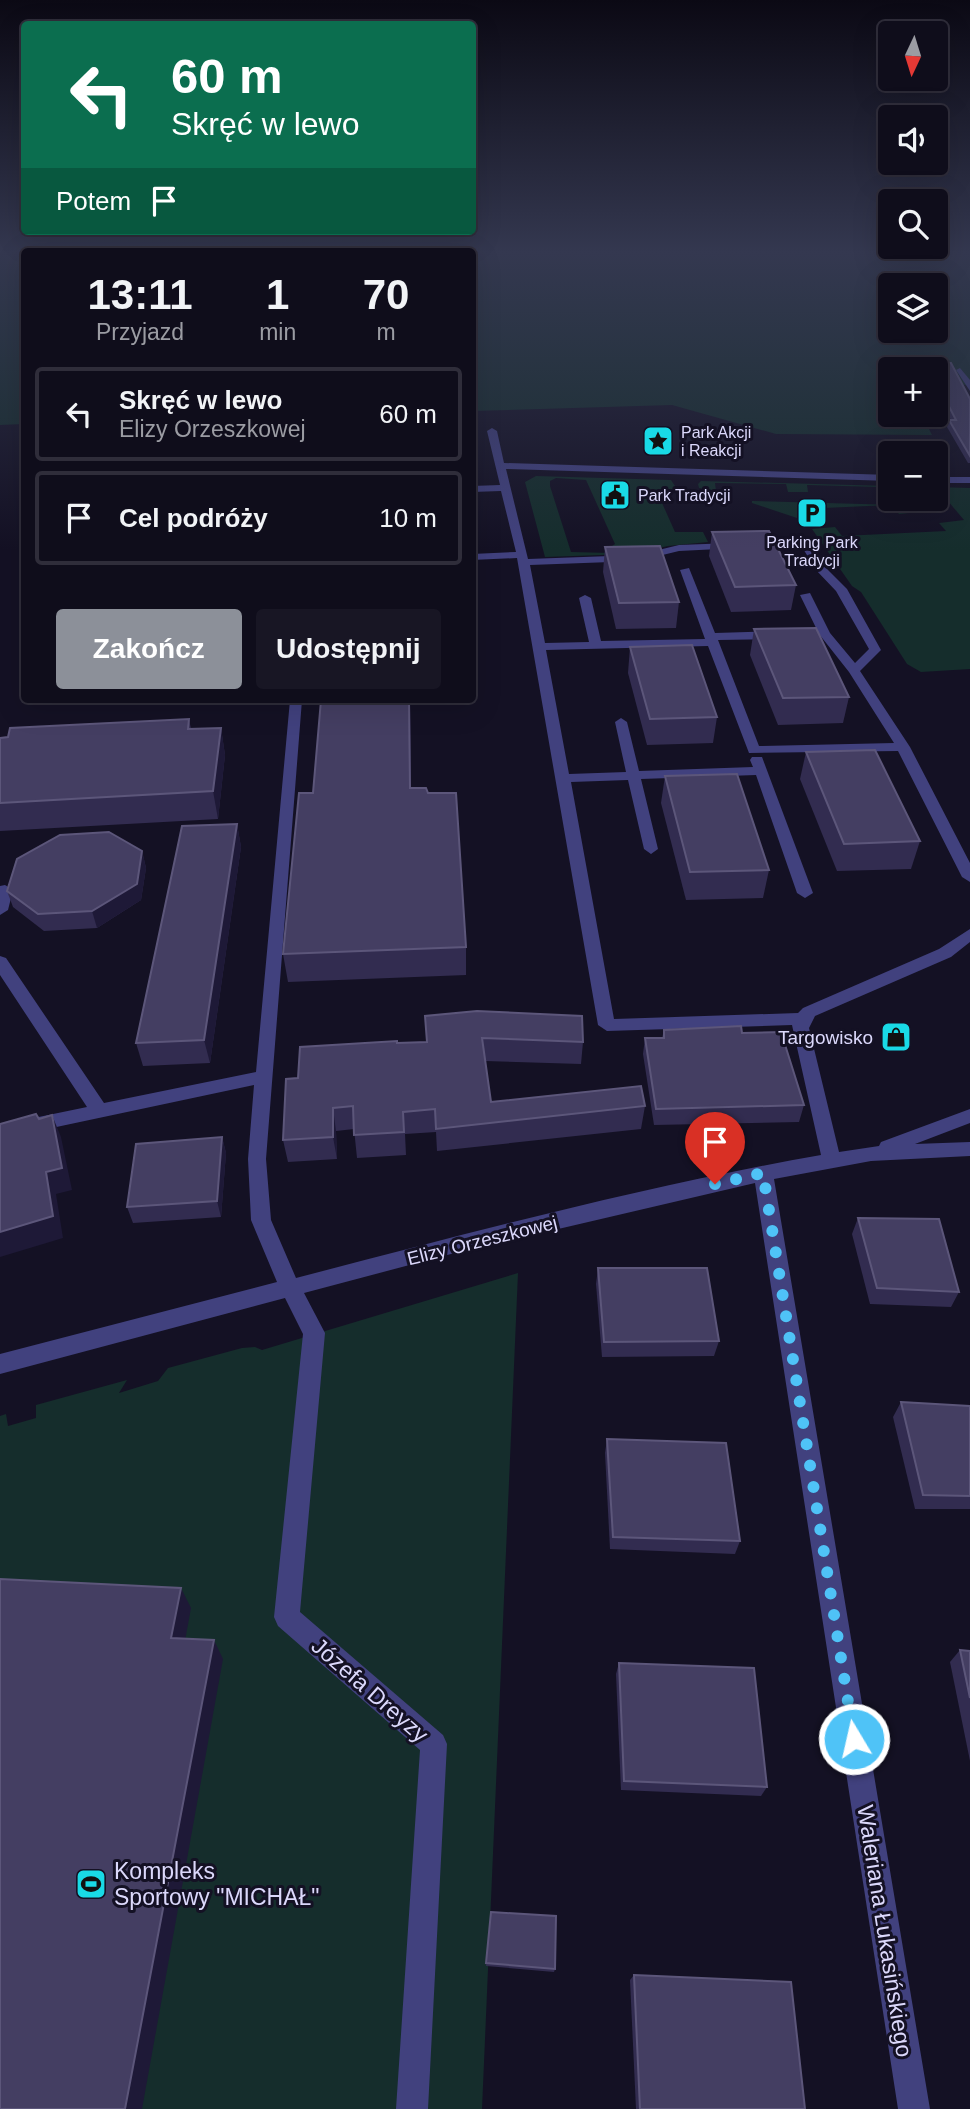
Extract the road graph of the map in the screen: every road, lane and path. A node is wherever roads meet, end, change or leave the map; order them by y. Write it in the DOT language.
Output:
graph roads {
  1 [pos="960,370"];
  2 [pos="970,388"];
  3 [pos="492,431"];
  4 [pos="500,467"];
  5 [pos="878,478"];
  6 [pos="948,480"];
  7 [pos="970,481"];
  8 [pos="505,488"];
  9 [pos="476,489"];
  10 [pos="476,556"];
  11 [pos="522,558"];
  12 [pos="685,570"];
  13 [pos="806,595"];
  14 [pos="585,598"];
  15 [pos="787,635"];
  16 [pos="712,640"];
  17 [pos="596,645"];
  18 [pos="540,648"];
  19 [pos="854,670"];
  20 [pos="296,703"];
  21 [pos="621,722"];
  22 [pos="902,747"];
  23 [pos="754,750"];
  24 [pos="761,771"];
  25 [pos="635,775"];
  26 [pos="563,778"];
  27 [pos="651,849"];
  28 [pos="970,877"];
  29 [pos="5,890"];
  30 [pos="805,893"];
  31 [pos="0,909"];
  32 [pos="970,934"];
  33 [pos="0,962"];
  34 [pos="802,1019"];
  35 [pos="263,1077"];
  36 [pos="100,1111"];
  37 [pos="970,1116"];
  38 [pos="0,1132"];
  39 [pos="970,1149"];
  40 [pos="871,1154"];
  41 [pos="831,1159"];
  42 [pos="763,1173"];
  43 [pos="290,1288"];
  44 [pos="0,1364"];
  45 [pos="411,2109"];
  46 [pos="914,2109"];
  1 -- 2 [label="street"];
  3 -- 4 [label="street"];
  4 -- 5 [label="street"];
  4 -- 8 [label="street"];
  6 -- 7 [label="street"];
  8 -- 9 [label="street"];
  8 -- 11 [label="street"];
  10 -- 11 [label="street"];
  11 -- 18 [label="street"];
  11 -- 19 [label="street"];
  12 -- 16 [label="street"];
  13 -- 19 [label="street"];
  14 -- 17 [label="street"];
  15 -- 16 [label="street"];
  16 -- 17 [label="street"];
  16 -- 23 [label="street"];
  17 -- 18 [label="street"];
  18 -- 26 [label="street"];
  19 -- 22 [label="street"];
  20 -- 35 [label="street, Józefa Dreyzy"];
  21 -- 25 [label="street"];
  22 -- 23 [label="street"];
  22 -- 28 [label="street"];
  23 -- 24 [label="street"];
  24 -- 25 [label="street"];
  24 -- 30 [label="street"];
  25 -- 26 [label="street"];
  25 -- 27 [label="street"];
  26 -- 34 [label="street"];
  29 -- 31 [label="street"];
  32 -- 34 [label="street"];
  33 -- 36 [label="street"];
  34 -- 41 [label="street"];
  35 -- 36 [label="street"];
  35 -- 43 [label="street, Józefa Dreyzy"];
  36 -- 38 [label="street"];
  37 -- 40 [label="street"];
  39 -- 40 [label="street, Elizy Orzeszkowej"];
  40 -- 41 [label="street, Elizy Orzeszkowej"];
  41 -- 42 [label="street, Elizy Orzeszkowej"];
  42 -- 43 [label="street, Elizy Orzeszkowej"];
  42 -- 46 [label="street, Waleriana Łukasińskiego"];
  43 -- 44 [label="street, Elizy Orzeszkowej"];
  43 -- 45 [label="street, Józefa Dreyzy"];
}
